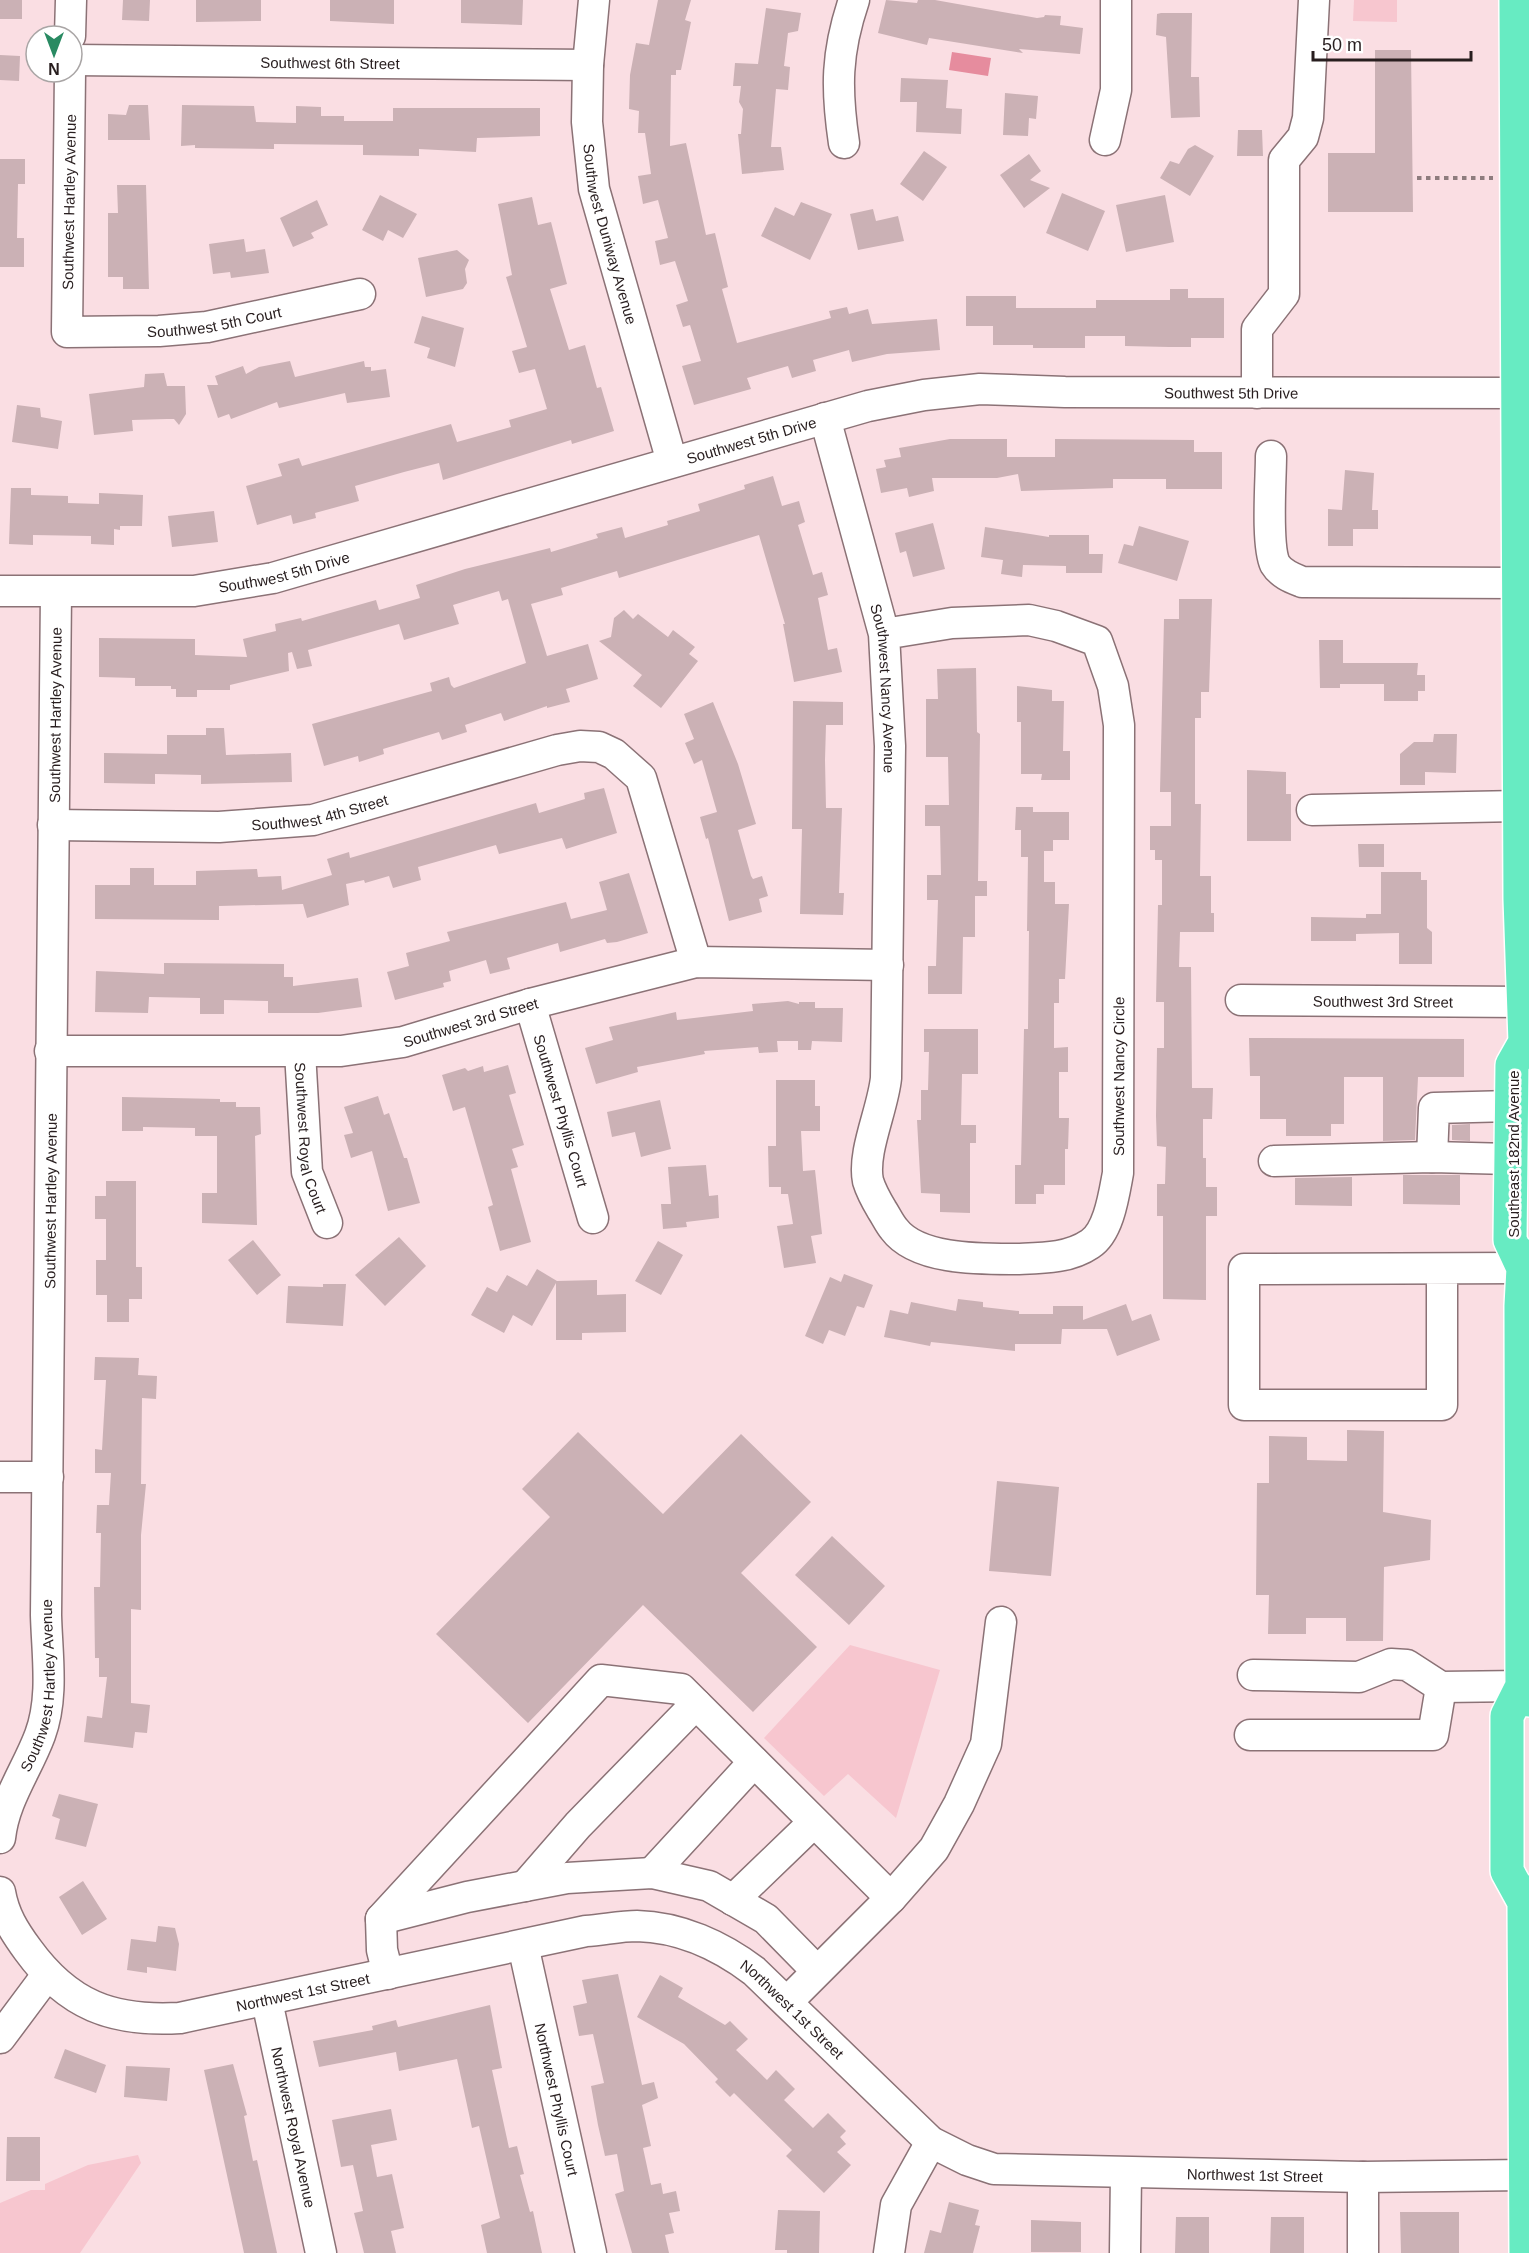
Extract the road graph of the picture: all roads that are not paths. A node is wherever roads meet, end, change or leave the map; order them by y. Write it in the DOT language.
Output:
graph roads {
  1 [pos="71,0"];
  2 [pos="594,0"];
  3 [pos="854,0"];
  4 [pos="1116,0"];
  5 [pos="1314,0"];
  6 [pos="1516,0"];
  7 [pos="70,24"];
  8 [pos="84,60"];
  9 [pos="588,65"];
  10 [pos="70,84"];
  11 [pos="1105,140"];
  12 [pos="844,143"];
  13 [pos="360,294"];
  14 [pos="67,332"];
  15 [pos="1257,393"];
  16 [pos="1518,393"];
  17 [pos="825,418"];
  18 [pos="1271,456"];
  19 [pos="672,462"];
  20 [pos="1518,583"];
  21 [pos="0,591"];
  22 [pos="56,592"];
  23 [pos="1524,629"];
  24 [pos="884,634"];
  25 [pos="1519,806"];
  26 [pos="1312,810"];
  27 [pos="53,825"];
  28 [pos="1524,899"];
  29 [pos="696,962"];
  30 [pos="888,964"];
  31 [pos="1241,1000"];
  32 [pos="1525,1002"];
  33 [pos="530,1004"];
  34 [pos="1527,1045"];
  35 [pos="50,1051"];
  36 [pos="300,1052"];
  37 [pos="1511,1106"];
  38 [pos="1432,1157"];
  39 [pos="1510,1159"];
  40 [pos="1274,1161"];
  41 [pos="593,1218"];
  42 [pos="327,1223"];
  43 [pos="1526,1262"];
  44 [pos="1442,1269"];
  45 [pos="0,1477"];
  46 [pos="48,1477"];
  47 [pos="1001,1622"];
  48 [pos="1253,1676"];
  49 [pos="1441,1687"];
  50 [pos="1522,1695"];
  51 [pos="696,1704"];
  52 [pos="1250,1735"];
  53 [pos="754,1762"];
  54 [pos="1529,1797"];
  55 [pos="4,1799"];
  56 [pos="814,1822"];
  57 [pos="0,1839"];
  58 [pos="652,1873"];
  59 [pos="525,1886"];
  60 [pos="0,1892"];
  61 [pos="1526,1897"];
  62 [pos="891,1898"];
  63 [pos="733,1900"];
  64 [pos="381,1919"];
  65 [pos="523,1945"];
  66 [pos="817,1971"];
  67 [pos="388,1974"];
  68 [pos="46,1976"];
  69 [pos="267,2001"];
  70 [pos="787,2002"];
  71 [pos="1527,2011"];
  72 [pos="0,2038"];
  73 [pos="931,2142"];
  74 [pos="1126,2173"];
  75 [pos="1525,2175"];
  76 [pos="1363,2176"];
  77 [pos="321,2253"];
  78 [pos="591,2253"];
  79 [pos="889,2253"];
  80 [pos="1125,2253"];
  81 [pos="1363,2253"];
  82 [pos="1526,2253"];
  1 -- 7 [label="street"];
  2 -- 9 [label="street, Southwest Duniway Avenue"];
  3 -- 12 [label="street"];
  4 -- 11 [label="street"];
  5 -- 15 [label="street"];
  6 -- 16 [label="main road, Southeast 182nd Avenue"];
  8 -- 9 [label="street, Southwest 6th Street"];
  9 -- 19 [label="street, Southwest Duniway Avenue"];
  10 -- 14 [label="street, Southwest Hartley Avenue"];
  13 -- 14 [label="street, Southwest 5th Court"];
  15 -- 16 [label="street, Southwest 5th Drive"];
  15 -- 17 [label="street, Southwest 5th Drive"];
  16 -- 20 [label="main road, Southeast 182nd Avenue"];
  17 -- 19 [label="street, Southwest 5th Drive"];
  17 -- 24 [label="street, Southwest Nancy Avenue"];
  18 -- 20 [label="street"];
  19 -- 22 [label="street, Southwest 5th Drive"];
  20 -- 23 [label="main road, Southeast 182nd Avenue"];
  21 -- 22 [label="street, Southwest 5th Drive"];
  22 -- 27 [label="street, Southwest Hartley Avenue"];
  23 -- 25 [label="main road, Southeast 182nd Avenue"];
  24 -- 30 [label="street, Southwest Nancy Avenue"];
  24 -- 30 [label="street, Southwest Nancy Circle"];
  25 -- 26 [label="street"];
  25 -- 28 [label="main road, Southeast 182nd Avenue"];
  27 -- 29 [label="street, Southwest 4th Street"];
  27 -- 35 [label="street, Southwest Hartley Avenue"];
  28 -- 32 [label="main road, Southeast 182nd Avenue"];
  29 -- 30 [label="street, Southwest 3rd Street"];
  29 -- 33 [label="street, Southwest 3rd Street"];
  31 -- 32 [label="street, Southwest 3rd Street"];
  32 -- 34 [label="main road, Southeast 182nd Avenue"];
  33 -- 36 [label="street, Southwest 3rd Street"];
  33 -- 41 [label="street, Southwest Phyllis Court"];
  34 -- 37 [label="main road, Southeast 182nd Avenue"];
  35 -- 36 [label="street, Southwest 3rd Street"];
  35 -- 46 [label="street, Southwest Hartley Avenue"];
  36 -- 42 [label="street, Southwest Royal Court"];
  37 -- 38 [label="street"];
  37 -- 39 [label="main road, Southeast 182nd Avenue"];
  38 -- 39 [label="street"];
  38 -- 40 [label="street"];
  39 -- 43 [label="main road, Southeast 182nd Avenue"];
  43 -- 44 [label="street"];
  43 -- 50 [label="main road, Southeast 182nd Avenue"];
  44 -- 44 [label="street"];
  45 -- 46 [label="street"];
  46 -- 55 [label="street, Southwest Hartley Avenue"];
  47 -- 62 [label="street"];
  48 -- 49 [label="street"];
  49 -- 50 [label="street"];
  49 -- 52 [label="street"];
  50 -- 54 [label="main road"];
  50 -- 61 [label="main road, Southeast 182nd Avenue"];
  51 -- 53 [label="street"];
  51 -- 59 [label="street"];
  51 -- 64 [label="street"];
  53 -- 56 [label="street"];
  53 -- 58 [label="street"];
  55 -- 57 [label="street, Southwest Hartley Avenue"];
  56 -- 62 [label="street"];
  56 -- 63 [label="street"];
  58 -- 59 [label="street"];
  58 -- 63 [label="street"];
  59 -- 64 [label="street"];
  60 -- 68 [label="street, Northwest 1st Street"];
  61 -- 71 [label="main road, Southeast 182nd Avenue"];
  62 -- 66 [label="street"];
  63 -- 66 [label="street"];
  64 -- 67 [label="street"];
  65 -- 67 [label="street, Northwest 1st Street"];
  65 -- 70 [label="street, Northwest 1st Street"];
  65 -- 78 [label="street, Northwest Phyllis Court"];
  66 -- 70 [label="street"];
  67 -- 69 [label="street, Northwest 1st Street"];
  68 -- 69 [label="street, Northwest 1st Street"];
  68 -- 72 [label="street"];
  69 -- 77 [label="street, Northwest Royal Avenue"];
  70 -- 73 [label="street, Northwest 1st Street"];
  71 -- 75 [label="main road, Southeast 182nd Avenue"];
  73 -- 74 [label="street, Northwest 1st Street"];
  73 -- 79 [label="street"];
  74 -- 76 [label="street, Northwest 1st Street"];
  74 -- 80 [label="street"];
  75 -- 76 [label="street, Northwest 1st Street"];
  75 -- 82 [label="main road, Southeast 182nd Avenue"];
  76 -- 81 [label="street"];
}
